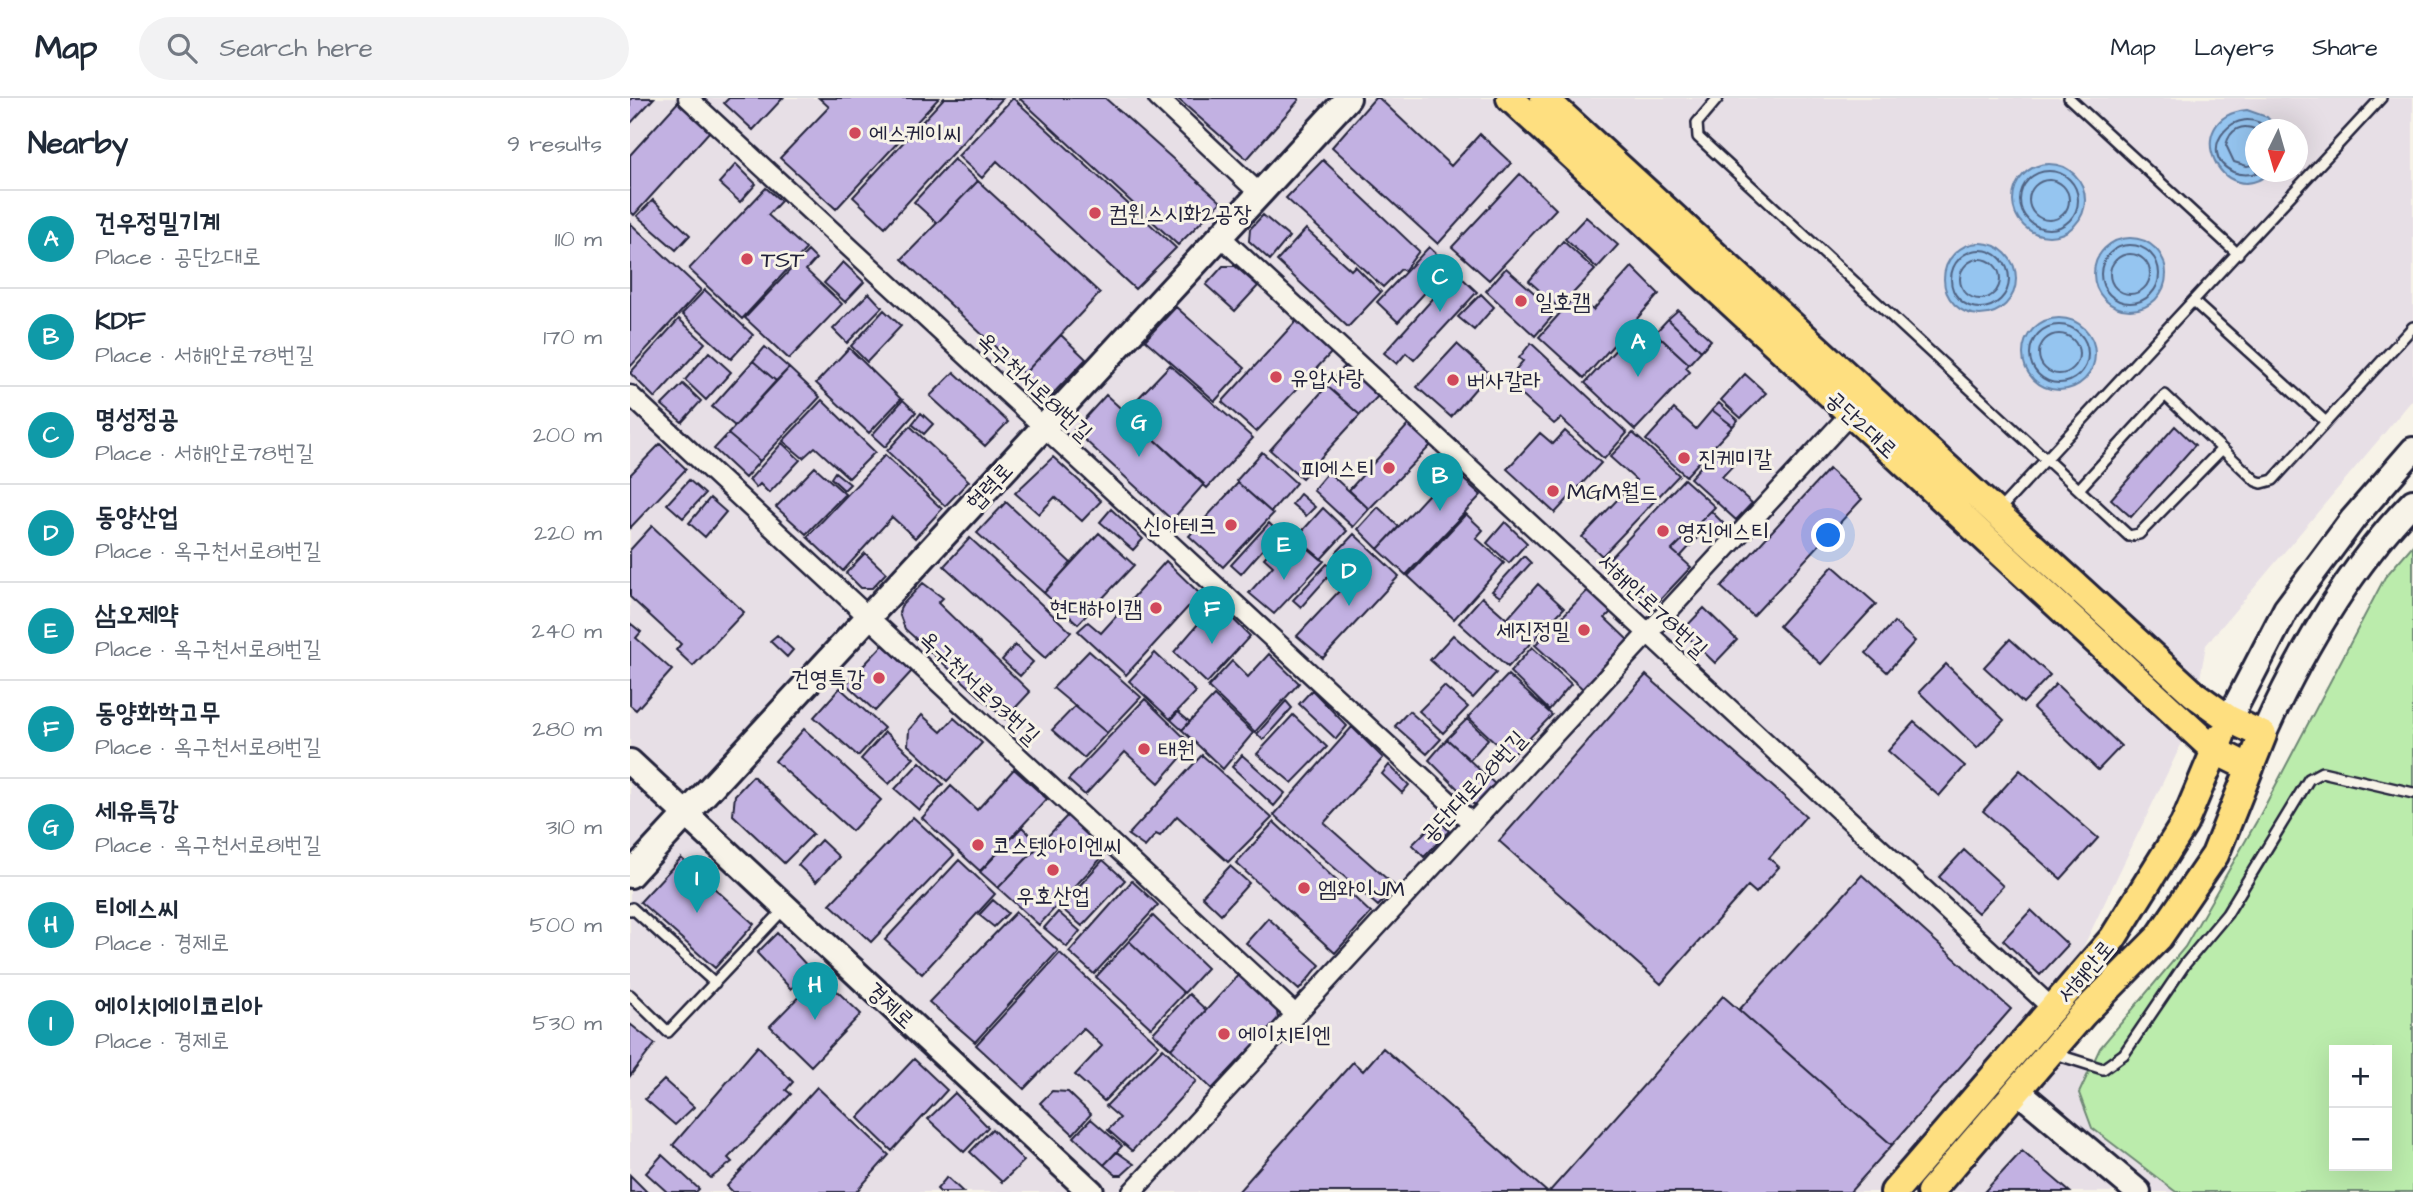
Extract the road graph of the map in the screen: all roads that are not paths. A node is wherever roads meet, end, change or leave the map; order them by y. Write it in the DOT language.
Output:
graph roads {
  1 [pos="688,98"];
  2 [pos="1157,98"];
  3 [pos="1348,98"];
  4 [pos="1510,98"];
  5 [pos="1544,98"];
  6 [pos="1718,98"];
  7 [pos="2069,98"];
  8 [pos="2381,98"];
  9 [pos="1259,194"];
  10 [pos="1220,236"];
  11 [pos="2238,254"];
  12 [pos="2194,302"];
  13 [pos="2413,327"];
  14 [pos="630,395"];
  15 [pos="1858,404"];
  16 [pos="2326,422"];
  17 [pos="1044,427"];
  18 [pos="2221,450"];
  19 [pos="2413,450"];
  20 [pos="2047,459"];
  21 [pos="2079,489"];
  22 [pos="2413,502"];
  23 [pos="1996,513"];
  24 [pos="869,617"];
  25 [pos="1647,633"];
  26 [pos="2229,719"];
  27 [pos="2263,735"];
  28 [pos="2214,750"];
  29 [pos="630,762"];
  30 [pos="2250,768"];
  31 [pos="2413,793"];
  32 [pos="686,814"];
  33 [pos="1472,823"];
  34 [pos="630,875"];
  35 [pos="786,907"];
  36 [pos="630,910"];
  37 [pos="715,983"];
  38 [pos="630,995"];
  39 [pos="2053,1009"];
  40 [pos="1296,1015"];
  41 [pos="2050,1053"];
  42 [pos="2018,1091"];
  43 [pos="1091,1192"];
  44 [pos="1132,1192"];
  45 [pos="1894,1192"];
  46 [pos="1930,1192"];
  47 [pos="2138,1192"];
  1 -- 17 [label="street, 옥구천서로81번길"];
  2 -- 9 [label="street"];
  3 -- 9 [label="street, 협력로"];
  4 -- 15 [label="main road, 공단2대로"];
  5 -- 15 [label="main road, 공단2대로"];
  6 -- 20 [label="lane"];
  7 -- 11 [label="lane"];
  8 -- 11 [label="lane"];
  9 -- 10 [label="street, 협력로"];
  10 -- 17 [label="street, 협력로"];
  10 -- 25 [label="street, 서해안로78번길"];
  11 -- 12 [label="lane"];
  12 -- 16 [label="lane"];
  12 -- 20 [label="lane"];
  13 -- 16 [label="lane"];
  14 -- 24 [label="street, 옥구천서로93번길"];
  15 -- 23 [label="main road, 공단2대로"];
  15 -- 25 [label="street, 공단1대로28번길"];
  15 -- 28 [label="main road, 공단2대로"];
  16 -- 18 [label="lane"];
  17 -- 24 [label="street, 협력로"];
  17 -- 33 [label="street, 옥구천서로81번길"];
  18 -- 21 [label="lane"];
  18 -- 21 [label="lane"];
  19 -- 26 [label="street, 서해안로"];
  20 -- 21 [label="lane"];
  20 -- 23 [label="lane"];
  22 -- 27 [label="street, 서해안로"];
  23 -- 26 [label="main road, 공단2대로"];
  24 -- 32 [label="street, 협력로"];
  24 -- 40 [label="street, 옥구천서로93번길"];
  25 -- 33 [label="street, 공단1대로28번길"];
  25 -- 39 [label="street, 서해안로78번길"];
  26 -- 27 [label="main road"];
  26 -- 28 [label="main road, 서해안로"];
  27 -- 30 [label="main road, 서해안로"];
  28 -- 30 [label="main road, 공단2대로"];
  28 -- 39 [label="main road, 서해안로"];
  29 -- 32 [label="street, 경제로"];
  30 -- 41 [label="main road, 서해안로"];
  31 -- 41 [label="lane"];
  32 -- 34 [label="street, 협력로"];
  32 -- 35 [label="street, 경제로"];
  33 -- 40 [label="street, 공단1대로28번길"];
  35 -- 37 [label="lane"];
  35 -- 43 [label="street, 경제로"];
  36 -- 37 [label="lane"];
  37 -- 38 [label="lane"];
  39 -- 45 [label="main road, 서해안로"];
  40 -- 44 [label="street, 공단1대로28번길"];
  41 -- 42 [label="main road, 서해안로"];
  42 -- 46 [label="main road, 서해안로"];
  42 -- 47 [label="street"];
}
